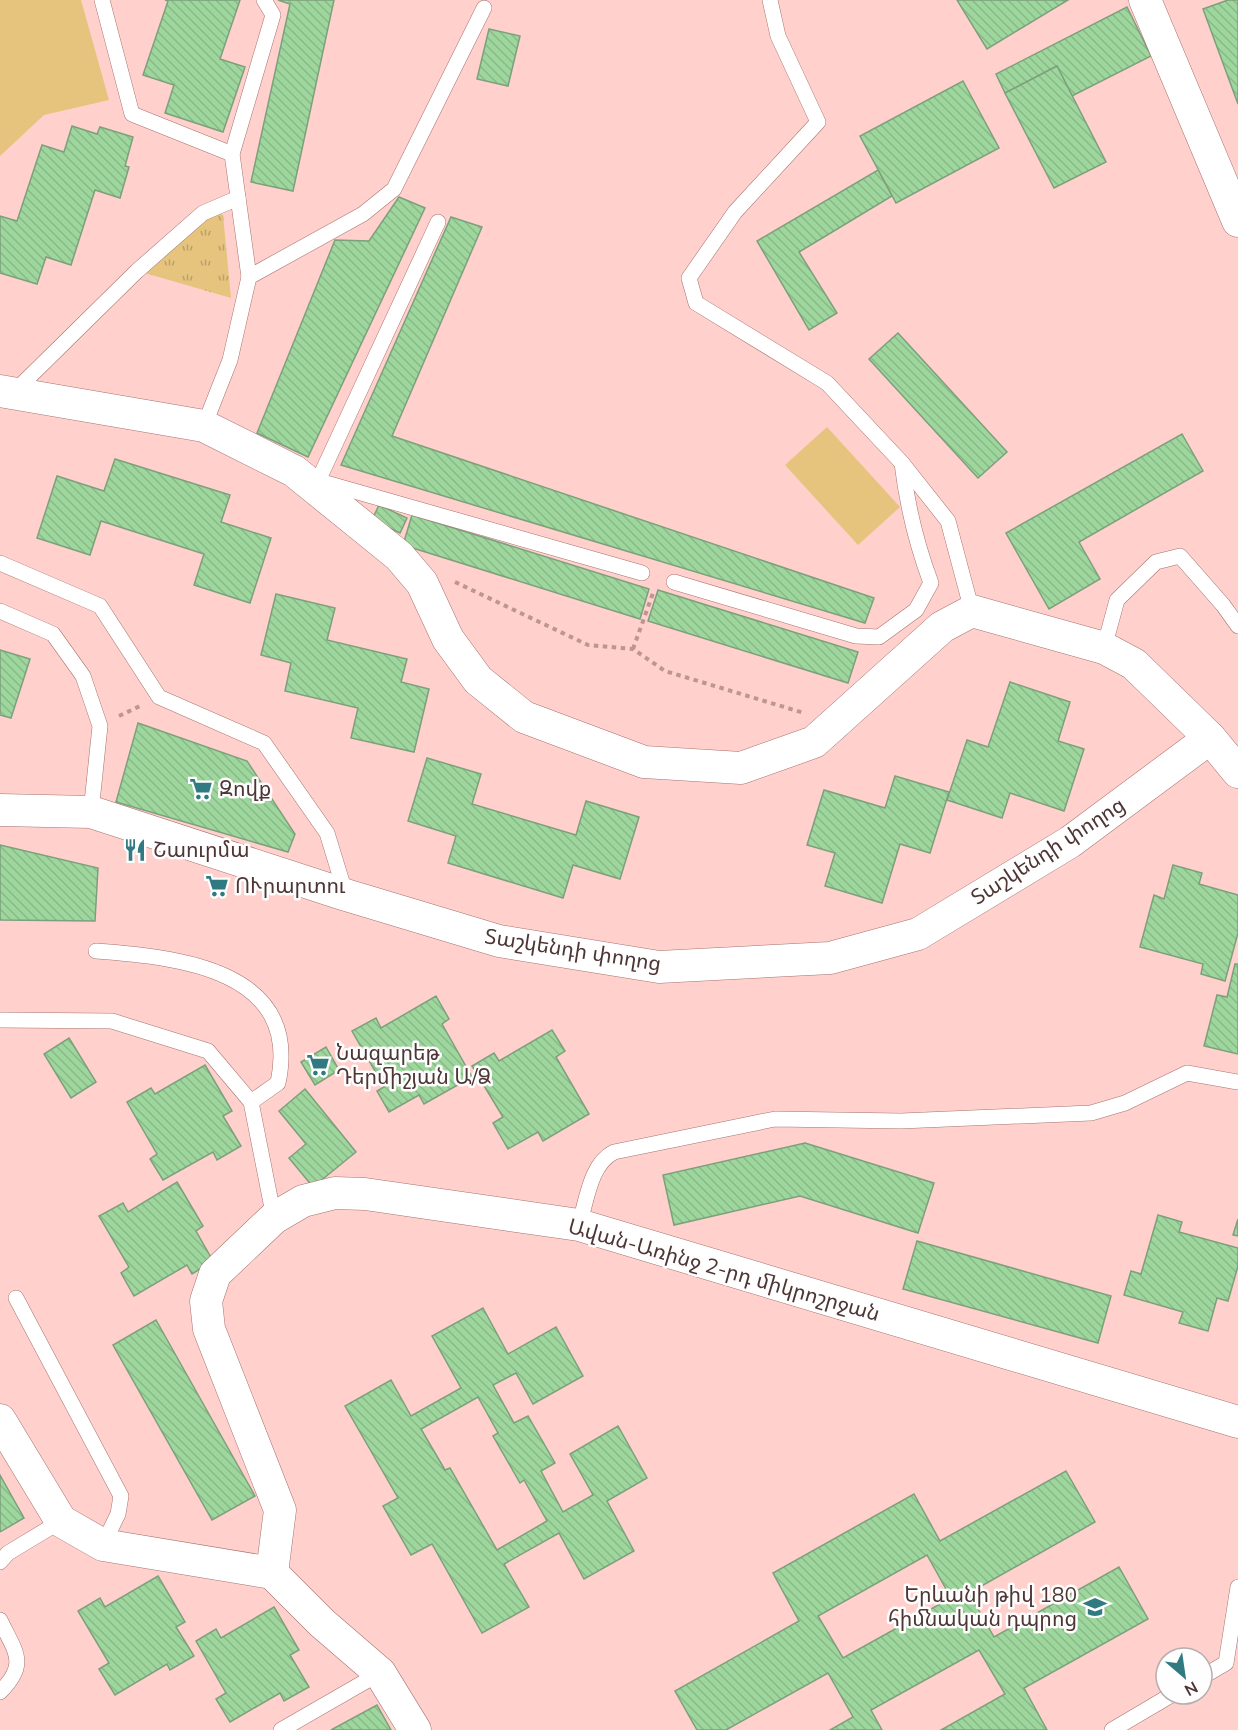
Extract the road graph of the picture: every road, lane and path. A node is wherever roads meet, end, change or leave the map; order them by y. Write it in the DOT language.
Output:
graph roads {
  1 [pos="102,0"];
  2 [pos="264,0"];
  3 [pos="770,0"];
  4 [pos="1145,0"];
  5 [pos="484,8"];
  6 [pos="232,154"];
  7 [pos="238,198"];
  8 [pos="1236,210"];
  9 [pos="438,222"];
  10 [pos="249,277"];
  11 [pos="7,392"];
  12 [pos="204,426"];
  13 [pos="902,463"];
  14 [pos="306,476"];
  15 [pos="0,564"];
  16 [pos="642,573"];
  17 [pos="450,581"];
  18 [pos="674,582"];
  19 [pos="655,587"];
  20 [pos="0,611"];
  21 [pos="972,611"];
  22 [pos="1238,626"];
  23 [pos="1104,648"];
  24 [pos="633,649"];
  25 [pos="159,697"];
  26 [pos="100,726"];
  27 [pos="831,729"];
  28 [pos="1210,738"];
  29 [pos="1238,772"];
  30 [pos="0,810"];
  31 [pos="91,812"];
  32 [pos="346,895"];
  33 [pos="96,951"];
  34 [pos="0,1020"];
  35 [pos="1238,1082"];
  36 [pos="251,1102"];
  37 [pos="274,1218"];
  38 [pos="579,1225"];
  39 [pos="16,1298"];
  40 [pos="0,1420"];
  41 [pos="1238,1422"];
  42 [pos="61,1521"];
  43 [pos="103,1545"];
  44 [pos="0,1562"];
  45 [pos="272,1573"];
  46 [pos="1238,1587"];
  47 [pos="0,1620"];
  48 [pos="1214,1670"];
  49 [pos="380,1673"];
  50 [pos="0,1692"];
  51 [pos="1154,1705"];
  52 [pos="281,1730"];
  53 [pos="415,1730"];
  54 [pos="1112,1730"];
  1 -- 6 [label="lane"];
  2 -- 6 [label="lane"];
  3 -- 13 [label="lane"];
  4 -- 8 [label="street"];
  5 -- 10 [label="lane"];
  6 -- 7 [label="lane"];
  7 -- 10 [label="lane"];
  7 -- 11 [label="lane"];
  9 -- 14 [label="lane"];
  10 -- 12 [label="lane"];
  11 -- 12 [label="street"];
  12 -- 14 [label="street"];
  13 -- 18 [label="lane"];
  13 -- 21 [label="lane"];
  14 -- 16 [label="lane"];
  14 -- 27 [label="street"];
  15 -- 25 [label="lane"];
  17 -- 24 [label="path"];
  19 -- 24 [label="path"];
  20 -- 26 [label="lane"];
  21 -- 23 [label="street"];
  21 -- 27 [label="street"];
  22 -- 23 [label="lane"];
  23 -- 28 [label="street"];
  24 -- 27 [label="path"];
  25 -- 26 [label="path"];
  25 -- 32 [label="lane"];
  26 -- 31 [label="lane"];
  28 -- 29 [label="street"];
  28 -- 32 [label="street, Տաշկենդի փողոց"];
  30 -- 31 [label="street, Տաշկենդի փողոց"];
  31 -- 32 [label="street, Տաշկենդի փողոց"];
  33 -- 36 [label="lane"];
  34 -- 36 [label="lane"];
  35 -- 38 [label="lane"];
  36 -- 37 [label="lane"];
  37 -- 38 [label="street, Ավան-Առինջ 2-րդ միկրոշրջան"];
  37 -- 45 [label="street, Ավան-Առինջ 2-րդ միկրոշրջան"];
  38 -- 41 [label="street, Ավան-Առինջ 2-րդ միկրոշրջան"];
  39 -- 43 [label="lane"];
  40 -- 42 [label="street"];
  42 -- 43 [label="street"];
  42 -- 44 [label="lane"];
  43 -- 45 [label="street"];
  45 -- 49 [label="street"];
  46 -- 48 [label="lane"];
  47 -- 50 [label="lane"];
  49 -- 52 [label="lane"];
  49 -- 53 [label="street"];
  51 -- 54 [label="lane"];
}
